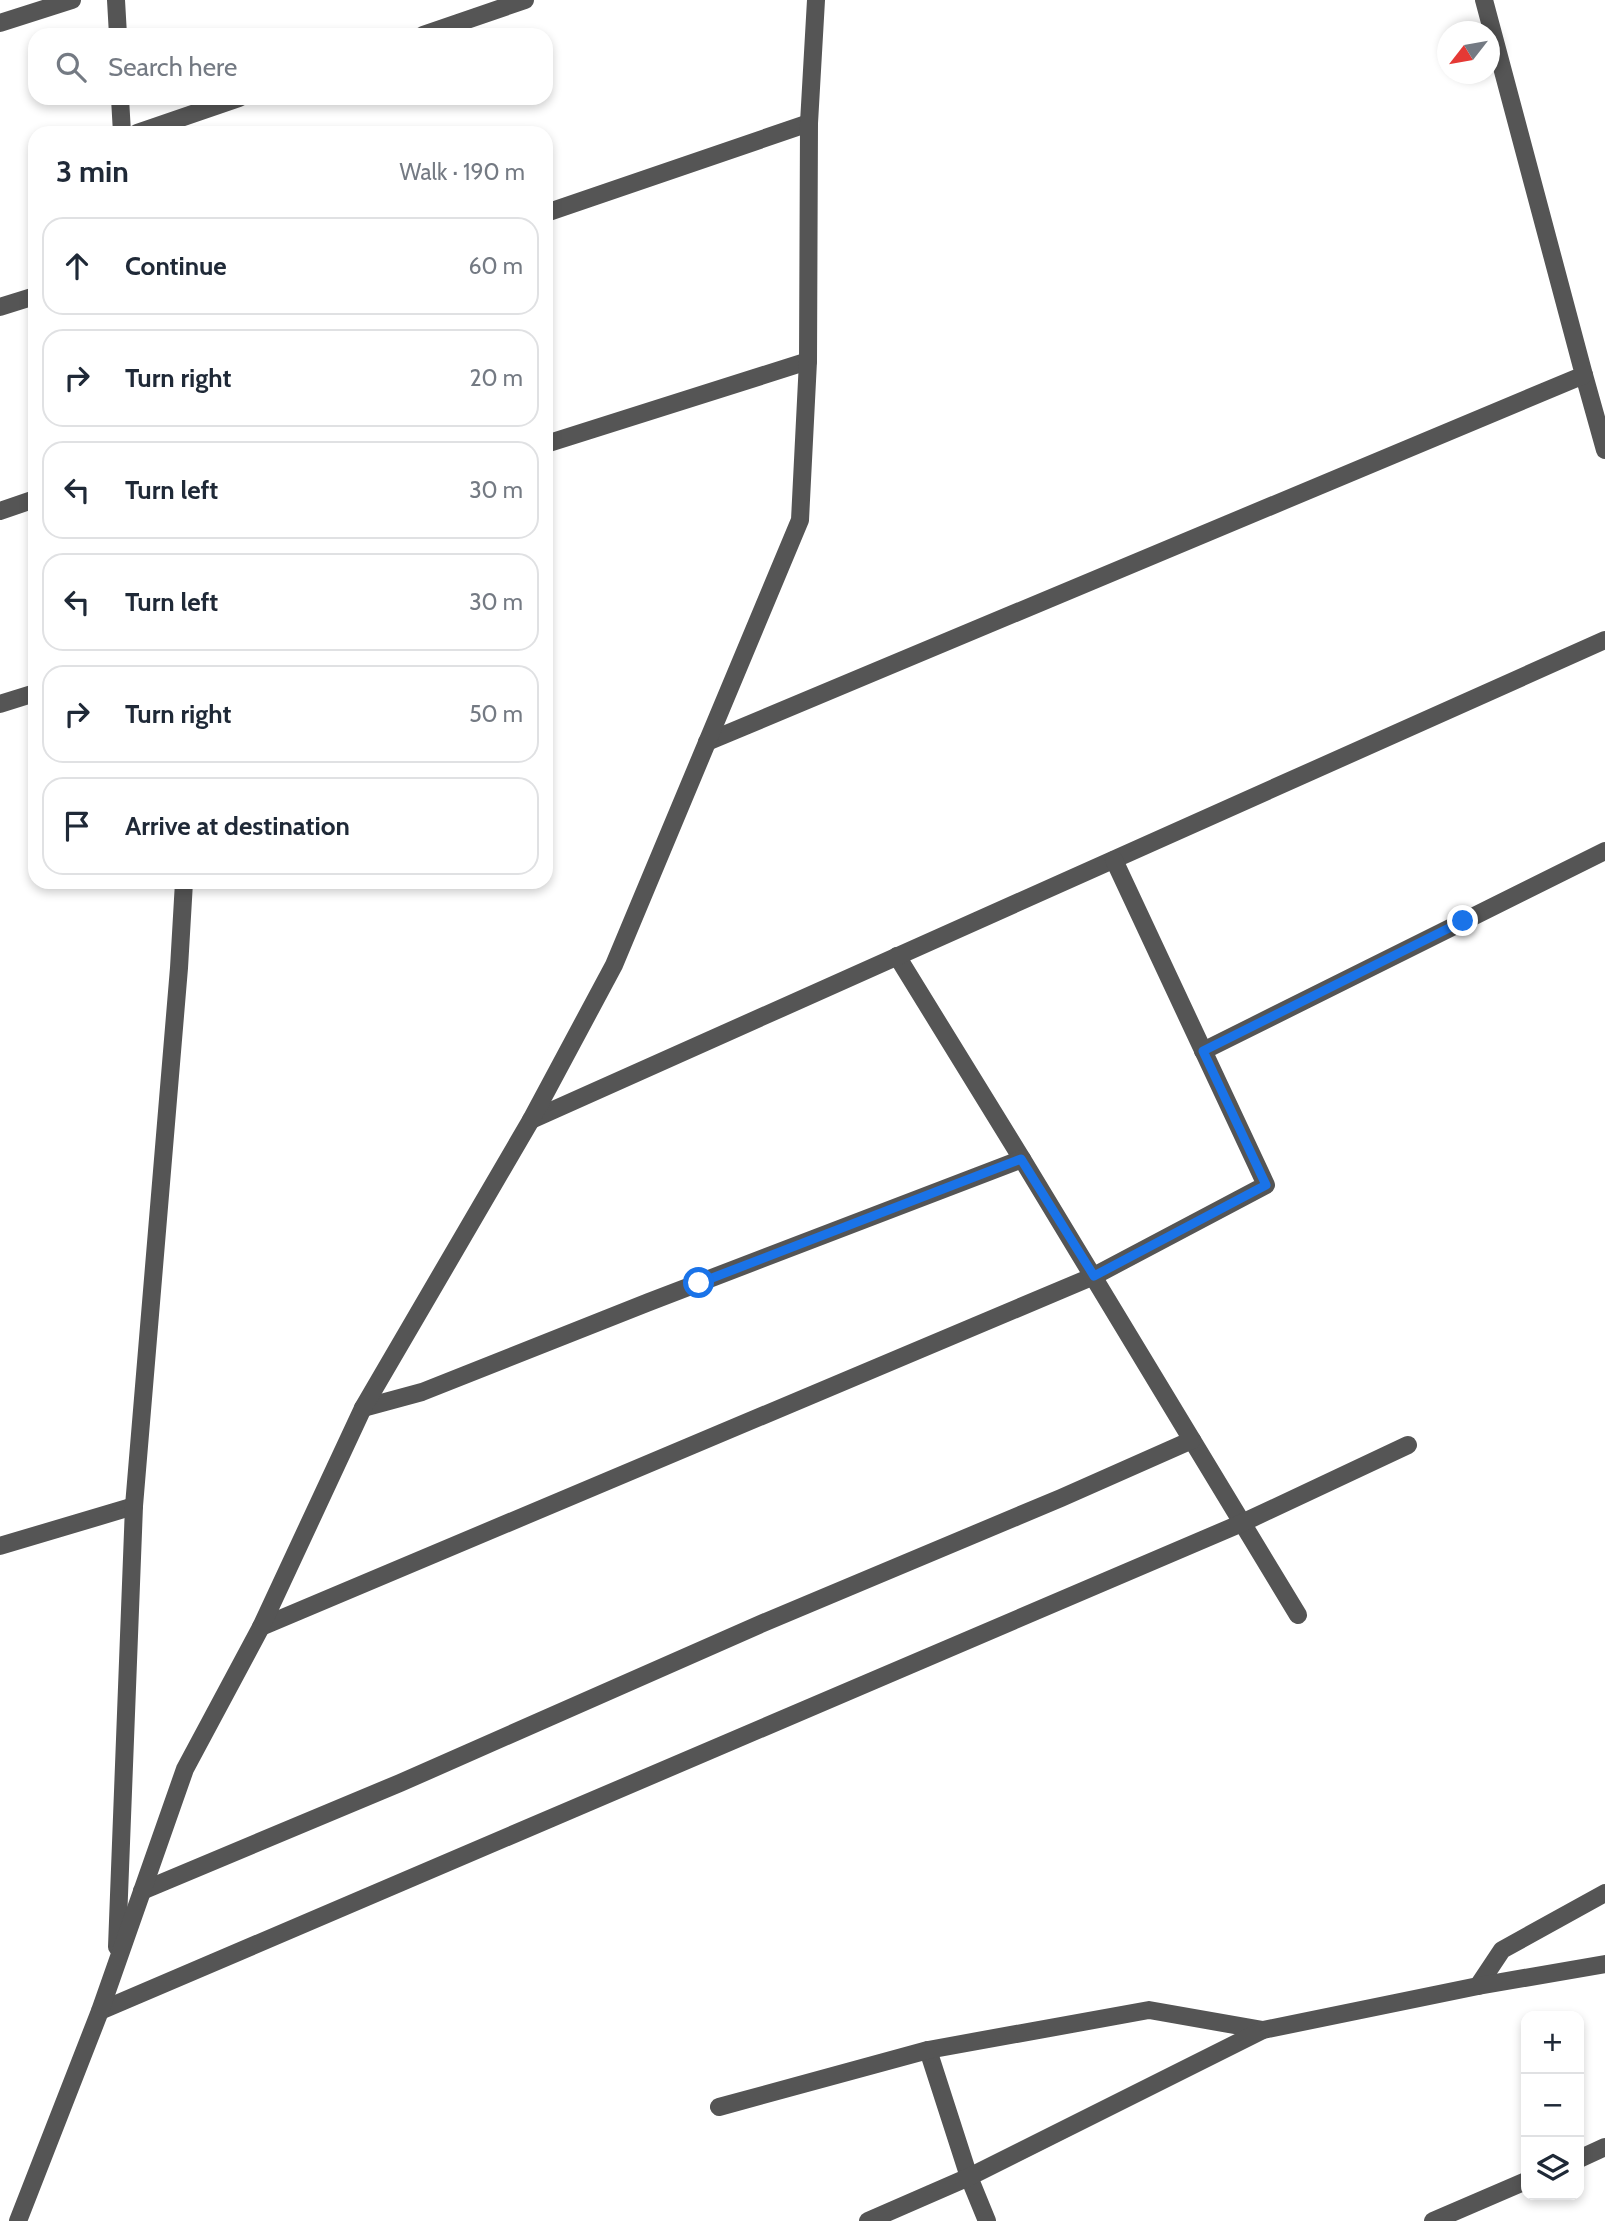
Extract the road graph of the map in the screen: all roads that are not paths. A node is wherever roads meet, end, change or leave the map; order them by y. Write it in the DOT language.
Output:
graph roads {
  1 [pos="72,0"];
  2 [pos="116,0"];
  3 [pos="525,0"];
  4 [pos="816,0"];
  5 [pos="1484,0"];
  6 [pos="0,23"];
  7 [pos="118,28"];
  8 [pos="443,28"];
  9 [pos="120,105"];
  10 [pos="219,105"];
  11 [pos="809,122"];
  12 [pos="122,126"];
  13 [pos="157,126"];
  14 [pos="553,211"];
  15 [pos="28,298"];
  16 [pos="0,307"];
  17 [pos="808,361"];
  18 [pos="1584,375"];
  19 [pos="553,442"];
  20 [pos="1605,450"];
  21 [pos="28,501"];
  22 [pos="0,510"];
  23 [pos="1605,640"];
  24 [pos="28,695"];
  25 [pos="0,704"];
  26 [pos="707,742"];
  27 [pos="1605,851"];
  28 [pos="1114,860"];
  29 [pos="184,889"];
  30 [pos="897,956"];
  31 [pos="1203,1051"];
  32 [pos="531,1121"];
  33 [pos="1021,1159"];
  34 [pos="1094,1276"];
  35 [pos="363,1408"];
  36 [pos="1192,1440"];
  37 [pos="1408,1445"];
  38 [pos="134,1506"];
  39 [pos="1242,1523"];
  40 [pos="0,1546"];
  41 [pos="1298,1615"];
  42 [pos="261,1627"];
  43 [pos="142,1891"];
  44 [pos="1605,1893"];
  45 [pos="116,1964"];
  46 [pos="1605,1964"];
  47 [pos="1478,1986"];
  48 [pos="100,2011"];
  49 [pos="1264,2031"];
  50 [pos="928,2050"];
  51 [pos="719,2108"];
  52 [pos="1605,2147"];
  53 [pos="1584,2156"];
  54 [pos="969,2177"];
  55 [pos="1521,2183"];
  56 [pos="18,2221"];
  57 [pos="868,2221"];
  58 [pos="988,2221"];
  59 [pos="1433,2221"];
  1 -- 6 [label="street"];
  2 -- 7 [label="street"];
  3 -- 8 [label="street"];
  4 -- 11 [label="street"];
  5 -- 18 [label="street"];
  9 -- 12 [label="street"];
  10 -- 13 [label="street"];
  11 -- 14 [label="street"];
  11 -- 17 [label="street"];
  15 -- 16 [label="street"];
  17 -- 19 [label="street"];
  17 -- 26 [label="street"];
  18 -- 20 [label="street"];
  18 -- 26 [label="street"];
  21 -- 22 [label="street"];
  23 -- 28 [label="street"];
  24 -- 25 [label="street"];
  26 -- 32 [label="street"];
  27 -- 31 [label="street"];
  28 -- 30 [label="street"];
  28 -- 31 [label="street"];
  29 -- 38 [label="street"];
  30 -- 32 [label="street"];
  30 -- 33 [label="street"];
  31 -- 34 [label="street"];
  32 -- 35 [label="street"];
  33 -- 34 [label="street"];
  33 -- 35 [label="street"];
  34 -- 36 [label="street"];
  34 -- 42 [label="street"];
  35 -- 42 [label="street"];
  36 -- 39 [label="street"];
  36 -- 43 [label="street"];
  37 -- 39 [label="street"];
  38 -- 40 [label="street"];
  38 -- 45 [label="street"];
  39 -- 41 [label="street"];
  39 -- 48 [label="street"];
  42 -- 43 [label="street"];
  43 -- 45 [label="street"];
  44 -- 47 [label="street"];
  45 -- 48 [label="street"];
  46 -- 47 [label="street"];
  47 -- 49 [label="street"];
  48 -- 56 [label="street"];
  49 -- 50 [label="street"];
  49 -- 54 [label="street"];
  50 -- 51 [label="street"];
  50 -- 54 [label="street"];
  52 -- 53 [label="street"];
  54 -- 57 [label="street"];
  54 -- 58 [label="street"];
  55 -- 59 [label="street"];
}
